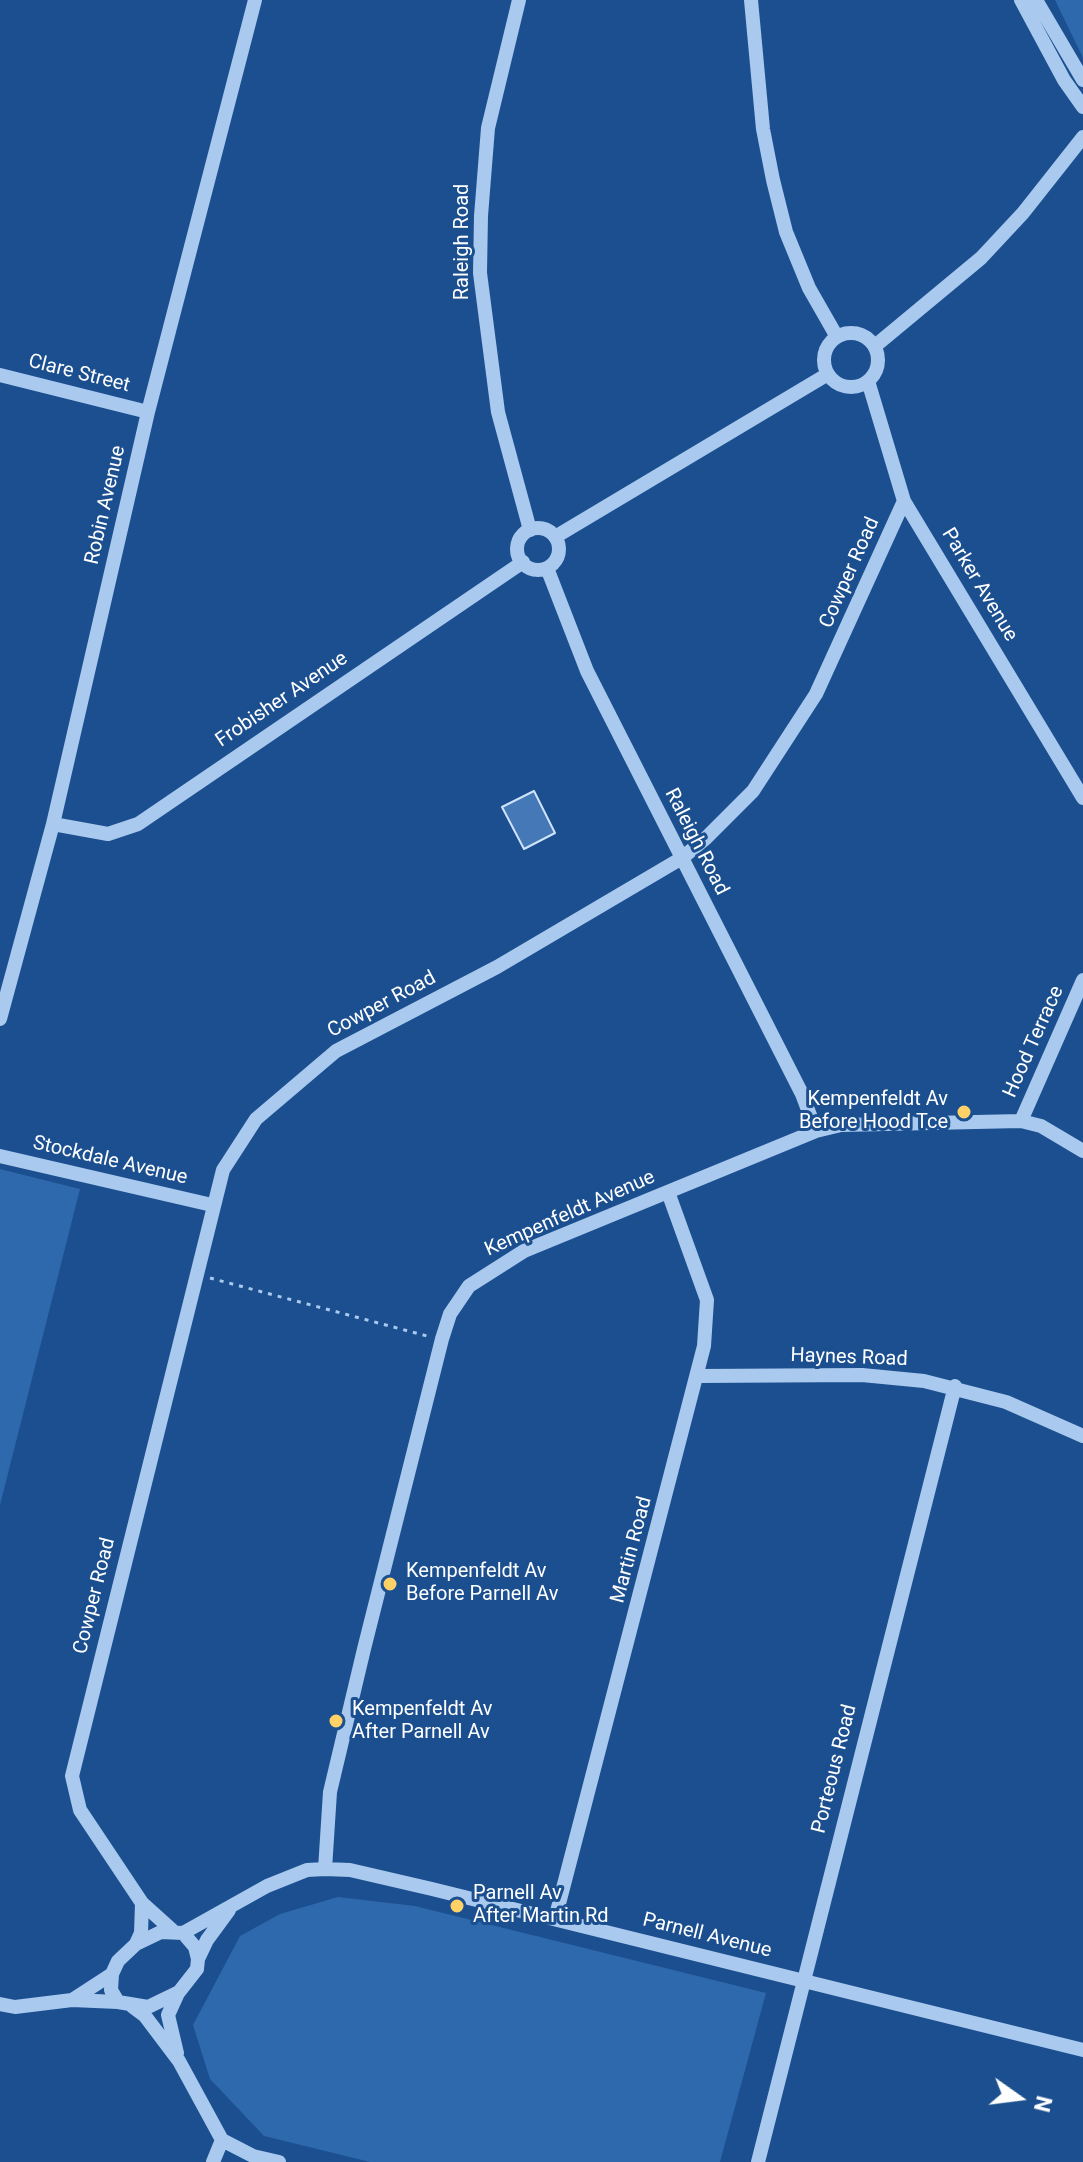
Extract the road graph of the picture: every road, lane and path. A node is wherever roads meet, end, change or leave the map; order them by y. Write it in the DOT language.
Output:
graph roads {
  1 [pos="255,0"];
  2 [pos="519,0"];
  3 [pos="751,0"];
  4 [pos="1021,0"];
  5 [pos="1036,0"];
  6 [pos="1083,80"];
  7 [pos="1083,107"];
  8 [pos="1083,137"];
  9 [pos="837,337"];
  10 [pos="875,346"];
  11 [pos="828,374"];
  12 [pos="0,375"];
  13 [pos="868,381"];
  14 [pos="148,412"];
  15 [pos="904,501"];
  16 [pos="530,530"];
  17 [pos="555,537"];
  18 [pos="523,562"];
  19 [pos="547,568"];
  20 [pos="1083,798"];
  21 [pos="53,824"];
  22 [pos="682,858"];
  23 [pos="1083,980"];
  24 [pos="2,1001"];
  25 [pos="0,1019"];
  26 [pos="1021,1121"];
  27 [pos="816,1131"];
  28 [pos="1083,1151"];
  29 [pos="0,1156"];
  30 [pos="668,1192"];
  31 [pos="212,1205"];
  32 [pos="195,1274"];
  33 [pos="442,1339"];
  34 [pos="699,1376"];
  35 [pos="955,1386"];
  36 [pos="1083,1436"];
  37 [pos="325,1869"];
  38 [pos="142,1903"];
  39 [pos="232,1907"];
  40 [pos="555,1919"];
  41 [pos="177,1932"];
  42 [pos="136,1944"];
  43 [pos="198,1959"];
  44 [pos="112,1974"];
  45 [pos="802,1980"];
  46 [pos="179,1992"];
  47 [pos="72,2000"];
  48 [pos="118,2002"];
  49 [pos="0,2004"];
  50 [pos="133,2007"];
  51 [pos="1083,2050"];
  52 [pos="179,2061"];
  53 [pos="222,2140"];
  54 [pos="213,2162"];
  55 [pos="279,2162"];
  56 [pos="758,2162"];
  1 -- 14 [label="street, Robin Avenue"];
  2 -- 16 [label="street, Raleigh Road"];
  3 -- 9 [label="street"];
  4 -- 7 [label="street"];
  5 -- 6 [label="street"];
  8 -- 10 [label="street"];
  9 -- 10 [label="street"];
  9 -- 11 [label="street"];
  10 -- 13 [label="street"];
  11 -- 13 [label="street"];
  11 -- 17 [label="street"];
  12 -- 14 [label="street, Clare Street"];
  13 -- 15 [label="street, Parker Avenue"];
  14 -- 21 [label="street, Robin Avenue"];
  15 -- 20 [label="street, Parker Avenue"];
  15 -- 22 [label="street, Cowper Road"];
  16 -- 17 [label="street"];
  16 -- 18 [label="street"];
  17 -- 19 [label="street"];
  18 -- 19 [label="street"];
  18 -- 21 [label="street, Frobisher Avenue"];
  19 -- 22 [label="street, Raleigh Road"];
  21 -- 24 [label="street, Robin Avenue"];
  22 -- 27 [label="street, Raleigh Road"];
  22 -- 31 [label="street, Cowper Road"];
  23 -- 26 [label="street, Hood Terrace"];
  24 -- 25 [label="street, Robin Avenue"];
  26 -- 27 [label="street, Kempenfeldt Avenue"];
  26 -- 28 [label="street, Kempenfeldt Avenue"];
  27 -- 30 [label="street, Kempenfeldt Avenue"];
  29 -- 31 [label="street, Stockdale Avenue"];
  30 -- 33 [label="street, Kempenfeldt Avenue"];
  30 -- 34 [label="street, Martin Road"];
  31 -- 32 [label="street, Cowper Road"];
  32 -- 33 [label="path"];
  32 -- 38 [label="street, Cowper Road"];
  33 -- 37 [label="street, Kempenfeldt Avenue"];
  34 -- 35 [label="street, Haynes Road"];
  34 -- 40 [label="street, Martin Road"];
  35 -- 36 [label="street, Haynes Road"];
  35 -- 45 [label="street, Porteous Road"];
  37 -- 39 [label="street, Parnell Avenue"];
  37 -- 40 [label="street, Parnell Avenue"];
  38 -- 41 [label="street, Cowper Road"];
  38 -- 42 [label="street"];
  39 -- 41 [label="street, Parnell Avenue"];
  39 -- 43 [label="street, Parnell Avenue"];
  40 -- 45 [label="street, Parnell Avenue"];
  41 -- 42 [label="street, Parnell Avenue"];
  41 -- 43 [label="street"];
  42 -- 44 [label="street"];
  43 -- 46 [label="street, Parnell Avenue"];
  44 -- 47 [label="street"];
  44 -- 48 [label="street"];
  45 -- 51 [label="street, Parnell Avenue"];
  45 -- 56 [label="street, Porteous Road"];
  46 -- 50 [label="street"];
  46 -- 52 [label="street, Parnell Avenue"];
  47 -- 48 [label="street"];
  47 -- 49 [label="street"];
  48 -- 50 [label="street"];
  50 -- 52 [label="street"];
  52 -- 53 [label="street"];
  53 -- 54 [label="street"];
  53 -- 55 [label="street"];
}
